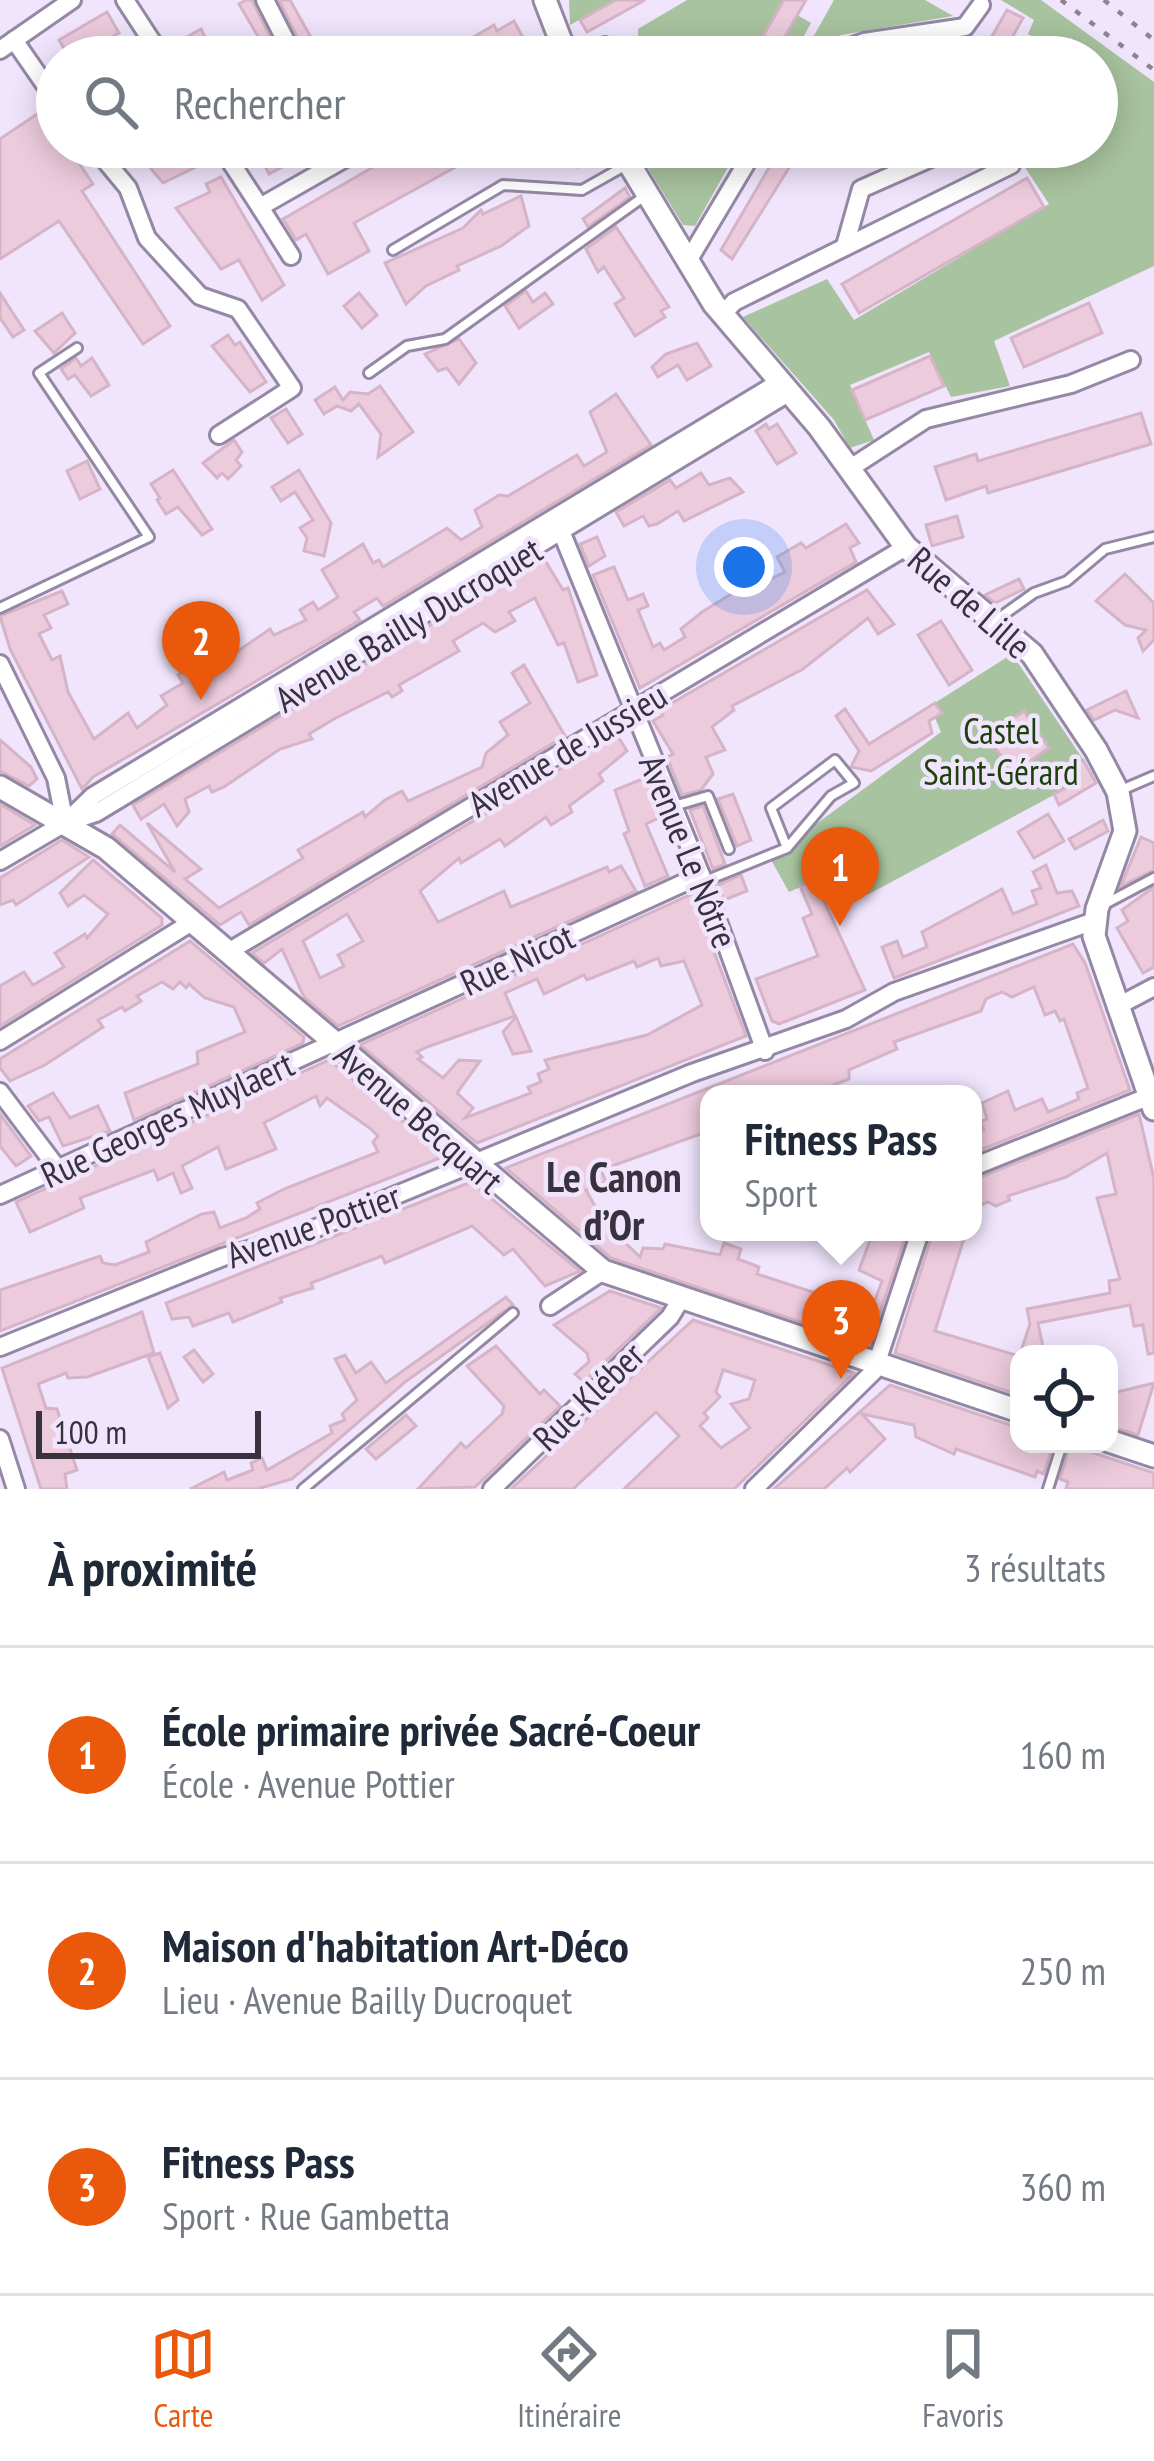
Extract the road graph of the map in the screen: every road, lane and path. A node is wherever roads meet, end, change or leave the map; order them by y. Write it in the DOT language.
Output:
graph roads {
  1 [pos="72,0"];
  2 [pos="125,0"];
  3 [pos="265,0"];
  4 [pos="545,0"];
  5 [pos="557,0"];
  6 [pos="981,5"];
  7 [pos="148,36"];
  8 [pos="283,36"];
  9 [pos="560,36"];
  10 [pos="564,36"];
  11 [pos="904,36"];
  12 [pos="7,45"];
  13 [pos="36,78"];
  14 [pos="111,168"];
  15 [pos="235,168"];
  16 [pos="320,168"];
  17 [pos="608,168"];
  18 [pos="632,168"];
  19 [pos="743,168"];
  20 [pos="908,168"];
  21 [pos="1007,168"];
  22 [pos="648,194"];
  23 [pos="260,207"];
  24 [pos="845,246"];
  25 [pos="393,250"];
  26 [pos="291,256"];
  27 [pos="688,261"];
  28 [pos="723,314"];
  29 [pos="77,348"];
  30 [pos="1131,360"];
  31 [pos="369,373"];
  32 [pos="785,386"];
  33 [pos="219,435"];
  34 [pos="849,469"];
  35 [pos="559,526"];
  36 [pos="1154,536"];
  37 [pos="906,547"];
  38 [pos="0,608"];
  39 [pos="995,621"];
  40 [pos="0,664"];
  41 [pos="633,710"];
  42 [pos="1154,776"];
  43 [pos="0,787"];
  44 [pos="1118,792"];
  45 [pos="673,807"];
  46 [pos="65,823"];
  47 [pos="787,848"];
  48 [pos="729,849"];
  49 [pos="0,861"];
  50 [pos="702,878"];
  51 [pos="1154,878"];
  52 [pos="1095,915"];
  53 [pos="192,922"];
  54 [pos="228,952"];
  55 [pos="1154,987"];
  56 [pos="1115,1007"];
  57 [pos="0,1041"];
  58 [pos="334,1043"];
  59 [pos="765,1051"];
  60 [pos="0,1092"];
  61 [pos="1152,1103"];
  62 [pos="472,1162"];
  63 [pos="982,1164"];
  64 [pos="58,1169"];
  65 [pos="0,1195"];
  66 [pos="917,1241"];
  67 [pos="603,1271"];
  68 [pos="681,1299"];
  69 [pos="550,1306"];
  70 [pos="513,1313"];
  71 [pos="0,1347"];
  72 [pos="877,1364"];
  73 [pos="1010,1408"];
  74 [pos="0,1439"];
  75 [pos="1118,1444"];
  76 [pos="1059,1453"];
  77 [pos="1154,1456"];
  78 [pos="16,1489"];
  79 [pos="303,1489"];
  80 [pos="492,1489"];
  81 [pos="754,1489"];
  82 [pos="1048,1489"];
  1 -- 12 [label="street"];
  2 -- 7 [label="street"];
  3 -- 8 [label="street"];
  4 -- 9 [label="street"];
  5 -- 10 [label="street"];
  6 -- 11 [label="street"];
  12 -- 13 [label="street"];
  14 -- 33 [label="street"];
  15 -- 23 [label="street"];
  16 -- 23 [label="street"];
  17 -- 25 [label="lane"];
  18 -- 22 [label="street, Rue de Lille"];
  19 -- 27 [label="street"];
  20 -- 24 [label="street"];
  21 -- 24 [label="street"];
  22 -- 27 [label="street, Rue de Lille"];
  22 -- 31 [label="lane"];
  23 -- 26 [label="street"];
  24 -- 28 [label="street"];
  27 -- 28 [label="street, Rue de Lille"];
  28 -- 32 [label="street, Rue de Lille"];
  29 -- 38 [label="lane"];
  30 -- 34 [label="street"];
  32 -- 34 [label="street, Rue de Lille"];
  32 -- 35 [label="street, Avenue Bailly Ducroquet"];
  34 -- 37 [label="street, Rue de Lille"];
  35 -- 41 [label="street, Avenue Le Nôtre"];
  35 -- 46 [label="street, Avenue Bailly Ducroquet"];
  36 -- 39 [label="lane"];
  37 -- 39 [label="street, Rue de Lille"];
  37 -- 41 [label="street, Avenue de Jussieu"];
  39 -- 44 [label="street, Rue de Lille"];
  40 -- 46 [label="street"];
  41 -- 45 [label="street, Avenue Le Nôtre"];
  41 -- 54 [label="street, Avenue de Jussieu"];
  42 -- 44 [label="lane"];
  43 -- 46 [label="street, Avenue Becquart"];
  44 -- 52 [label="street"];
  45 -- 48 [label="lane"];
  45 -- 50 [label="street, Avenue Le Nôtre"];
  46 -- 49 [label="street, Avenue Bailly Ducroquet"];
  46 -- 53 [label="street, Avenue Becquart"];
  47 -- 47 [label="lane"];
  47 -- 50 [label="lane"];
  50 -- 58 [label="street, Rue Nicot"];
  50 -- 59 [label="street, Avenue Le Nôtre"];
  51 -- 52 [label="lane"];
  52 -- 56 [label="street"];
  52 -- 59 [label="street, Avenue Pottier"];
  53 -- 54 [label="street, Avenue Becquart"];
  53 -- 57 [label="street"];
  54 -- 58 [label="street, Avenue Becquart"];
  55 -- 56 [label="street"];
  56 -- 61 [label="street"];
  58 -- 62 [label="street, Avenue Becquart"];
  58 -- 64 [label="street, Rue Georges Muylaert"];
  59 -- 62 [label="street, Avenue Pottier"];
  60 -- 64 [label="street"];
  61 -- 63 [label="street"];
  62 -- 67 [label="street, Avenue Becquart"];
  62 -- 71 [label="street, Avenue Pottier"];
  64 -- 65 [label="street, Rue Georges Muylaert"];
  66 -- 72 [label="street"];
  67 -- 68 [label="street, Avenue Becquart"];
  67 -- 69 [label="street"];
  68 -- 72 [label="street, Avenue Becquart"];
  68 -- 80 [label="street, Rue Kléber"];
  70 -- 79 [label="lane"];
  72 -- 73 [label="street, Avenue Becquart"];
  72 -- 81 [label="street"];
  74 -- 78 [label="street"];
  75 -- 77 [label="street"];
  76 -- 82 [label="lane"];
}
